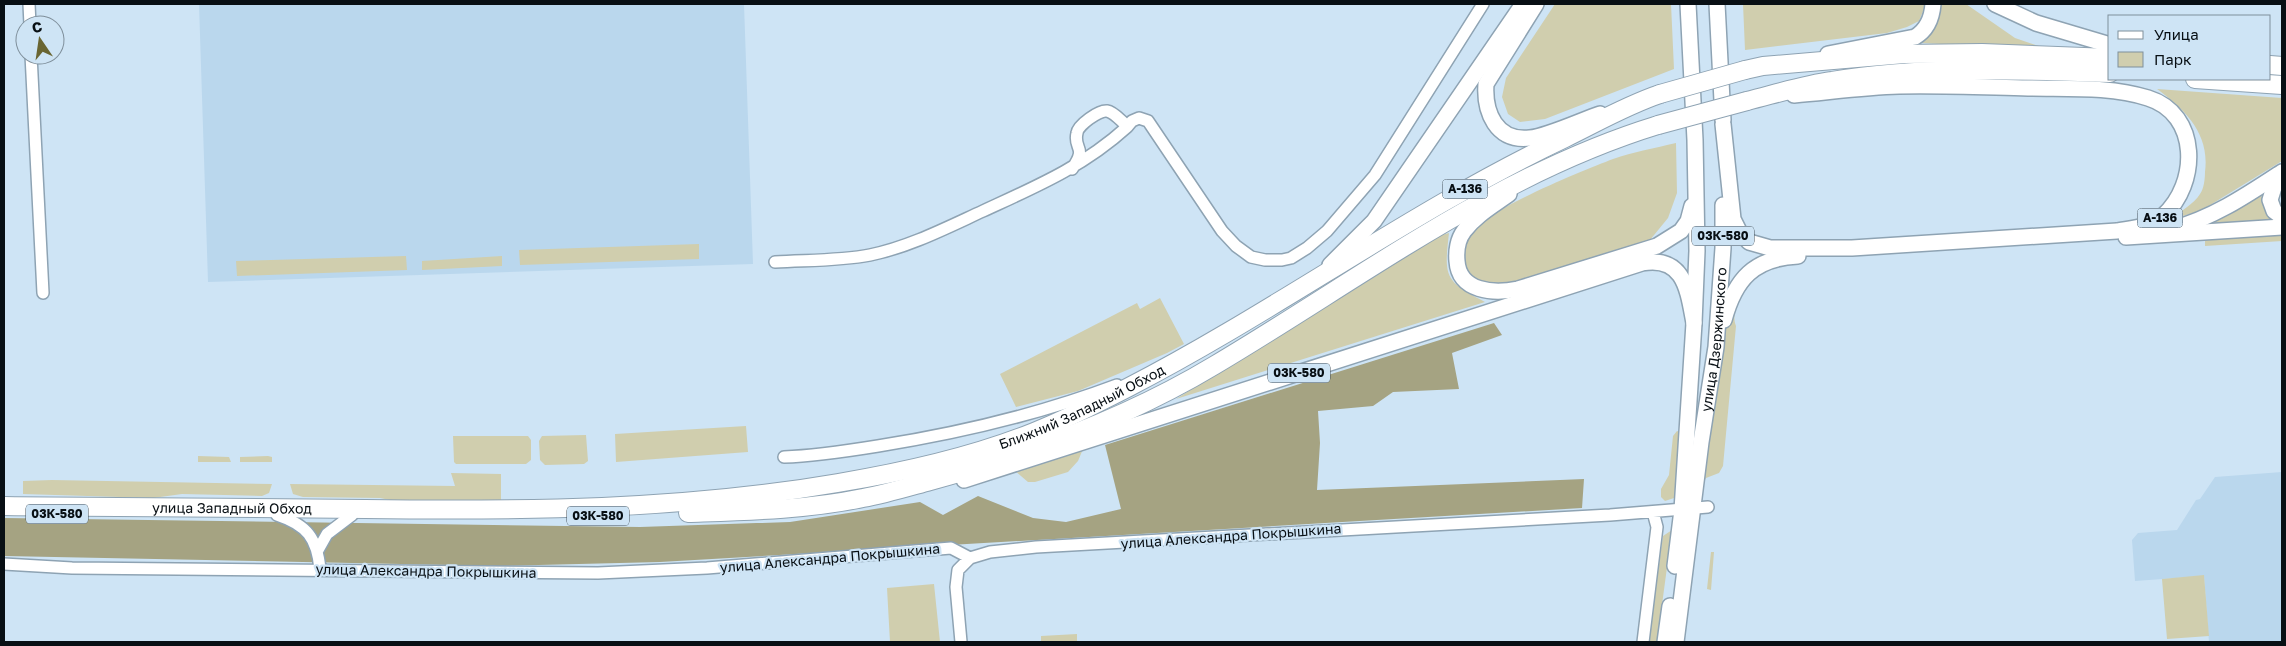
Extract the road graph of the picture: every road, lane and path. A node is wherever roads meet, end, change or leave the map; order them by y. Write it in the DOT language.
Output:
graph roads {
  1 [pos="1483,4"];
  2 [pos="1523,4"];
  3 [pos="1536,4"];
  4 [pos="1687,4"];
  5 [pos="1717,4"];
  6 [pos="1721,4"];
  7 [pos="1933,4"];
  8 [pos="1995,4"];
  9 [pos="2108,44"];
  10 [pos="1720,52"];
  11 [pos="2108,58"];
  12 [pos="32,65"];
  13 [pos="1763,66"];
  14 [pos="2108,73"];
  15 [pos="2210,80"];
  16 [pos="2282,85"];
  17 [pos="1752,99"];
  18 [pos="1642,100"];
  19 [pos="1723,124"];
  20 [pos="1127,127"];
  21 [pos="1549,166"];
  22 [pos="1072,169"];
  23 [pos="2282,172"];
  24 [pos="2282,178"];
  25 [pos="1696,187"];
  26 [pos="2282,217"];
  27 [pos="2282,227"];
  28 [pos="2124,237"];
  29 [pos="775,262"];
  30 [pos="1297,292"];
  31 [pos="43,293"];
  32 [pos="1309,307"];
  33 [pos="1694,323"];
  34 [pos="1716,348"];
  35 [pos="1175,364"];
  36 [pos="784,457"];
  37 [pos="864,498"];
  38 [pos="4,506"];
  39 [pos="1694,508"];
  40 [pos="459,510"];
  41 [pos="1653,512"];
  42 [pos="4,513"];
  43 [pos="277,515"];
  44 [pos="352,515"];
  45 [pos="318,550"];
  46 [pos="970,558"];
  47 [pos="4,564"];
  48 [pos="320,569"];
  49 [pos="961,642"];
  50 [pos="1643,642"];
  51 [pos="1665,642"];
  52 [pos="1676,642"];
  1 -- 20 [label="street"];
  2 -- 30 [label="main road"];
  3 -- 18 [label="main road"];
  4 -- 25 [label="main road, улица Дзержинского / 03К-580"];
  5 -- 10 [label="main road, улица Дзержинского / 03К-580"];
  6 -- 10 [label="main road"];
  7 -- 13 [label="main road"];
  8 -- 9 [label="main road"];
  10 -- 19 [label="main road, улица Дзержинского / 03К-580"];
  11 -- 13 [label="highway, Ближний Западный Обход"];
  12 -- 31 [label="street"];
  13 -- 18 [label="highway, Ближний Западный Обход, bridge"];
  14 -- 17 [label="highway, А-136"];
  15 -- 16 [label="highway"];
  17 -- 19 [label="main road, А-136"];
  17 -- 21 [label="highway, А-136, bridge"];
  18 -- 30 [label="highway, Ближний Западный Обход / А-136"];
  19 -- 34 [label="main road, улица Дзержинского / 03К-580"];
  20 -- 22 [label="street"];
  20 -- 22 [label="street"];
  21 -- 25 [label="main road, А-136"];
  21 -- 32 [label="highway, А-136"];
  22 -- 29 [label="street"];
  23 -- 28 [label="main road, А-136"];
  24 -- 26 [label="main road"];
  25 -- 33 [label="main road, улица Дзержинского / 03К-580"];
  27 -- 28 [label="main road, А-136"];
  28 -- 34 [label="main road, А-136"];
  30 -- 35 [label="highway, Ближний Западный Обход / 03К-580"];
  32 -- 37 [label="highway, 03К-580"];
  33 -- 37 [label="main road, 03К-580"];
  33 -- 39 [label="main road, улица Дзержинского / 03К-580"];
  34 -- 39 [label="main road, улица Дзержинского"];
  35 -- 36 [label="street"];
  35 -- 40 [label="highway, Ближний Западный Обход / 03К-580"];
  37 -- 44 [label="highway, улица Западный Обход / 03К-580"];
  38 -- 40 [label="highway, улица Западный Обход / 03К-580"];
  39 -- 41 [label="street, улица Александра Покрышкина"];
  39 -- 51 [label="main road, улица Дзержинского"];
  39 -- 52 [label="main road, улица Дзержинского"];
  41 -- 46 [label="street, улица Александра Покрышкина"];
  41 -- 50 [label="street"];
  42 -- 43 [label="highway, улица Западный Обход / 03К-580"];
  43 -- 44 [label="highway, улица Западный Обход / 03К-580"];
  43 -- 45 [label="street"];
  44 -- 45 [label="street"];
  45 -- 48 [label="street"];
  46 -- 48 [label="street, улица Александра Покрышкина"];
  46 -- 49 [label="street"];
  47 -- 48 [label="street, улица Александра Покрышкина"];
}
